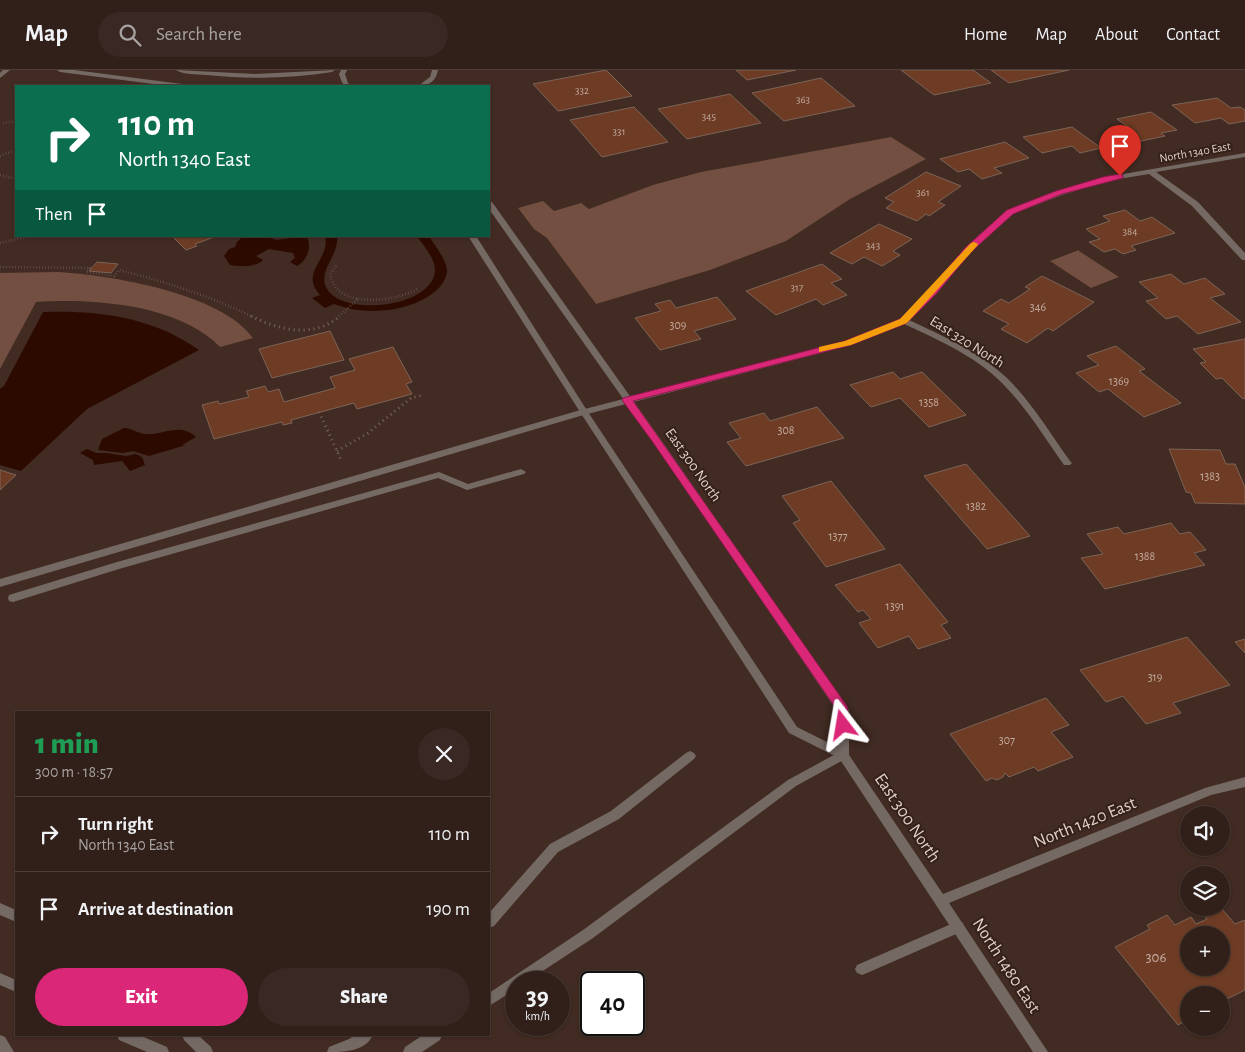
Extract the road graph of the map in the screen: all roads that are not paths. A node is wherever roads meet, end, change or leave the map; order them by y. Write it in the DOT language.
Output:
graph roads {
  1 [pos="8,70"];
  2 [pos="60,70"];
  3 [pos="179,70"];
  4 [pos="332,70"];
  5 [pos="344,70"];
  6 [pos="436,70"];
  7 [pos="0,76"];
  8 [pos="174,85"];
  9 [pos="348,85"];
  10 [pos="424,85"];
  11 [pos="1245,155"];
  12 [pos="1150,171"];
  13 [pos="490,205"];
  14 [pos="473,237"];
  15 [pos="1245,258"];
  16 [pos="904,321"];
  17 [pos="627,400"];
  18 [pos="584,412"];
  19 [pos="1066,463"];
  20 [pos="522,472"];
  21 [pos="0,583"];
  22 [pos="13,598"];
  23 [pos="844,755"];
  24 [pos="690,756"];
  25 [pos="1245,782"];
  26 [pos="941,901"];
  27 [pos="0,909"];
  28 [pos="15,916"];
  29 [pos="490,921"];
  30 [pos="958,927"];
  31 [pos="862,969"];
  32 [pos="0,979"];
  33 [pos="15,986"];
  34 [pos="490,999"];
  35 [pos="126,1036"];
  36 [pos="190,1036"];
  37 [pos="365,1036"];
  38 [pos="434,1036"];
  39 [pos="0,1042"];
  40 [pos="6,1052"];
  41 [pos="162,1052"];
  42 [pos="206,1052"];
  43 [pos="334,1052"];
  44 [pos="410,1052"];
  45 [pos="1041,1052"];
  1 -- 7 [label="street"];
  2 -- 8 [label="street"];
  3 -- 4 [label="street"];
  5 -- 9 [label="street"];
  6 -- 10 [label="street"];
  11 -- 12 [label="street, North 1340 East"];
  12 -- 15 [label="street"];
  12 -- 16 [label="street, North 1340 East"];
  13 -- 17 [label="street, East 300 North"];
  14 -- 18 [label="street"];
  16 -- 17 [label="street, North 1340 East"];
  16 -- 19 [label="street, East 320 North"];
  17 -- 18 [label="street, North 1340 East"];
  17 -- 23 [label="street, East 300 North"];
  18 -- 21 [label="street, North 1340 East"];
  18 -- 23 [label="street"];
  20 -- 22 [label="street"];
  23 -- 26 [label="street, East 300 North"];
  23 -- 34 [label="street"];
  24 -- 29 [label="street"];
  25 -- 26 [label="street, North 1420 East"];
  26 -- 30 [label="street, North 1480 East"];
  27 -- 28 [label="street"];
  30 -- 31 [label="street"];
  30 -- 45 [label="street, North 1480 East"];
  32 -- 33 [label="street"];
  35 -- 41 [label="street"];
  36 -- 42 [label="street"];
  37 -- 43 [label="street"];
  38 -- 44 [label="street"];
  39 -- 40 [label="street"];
}
